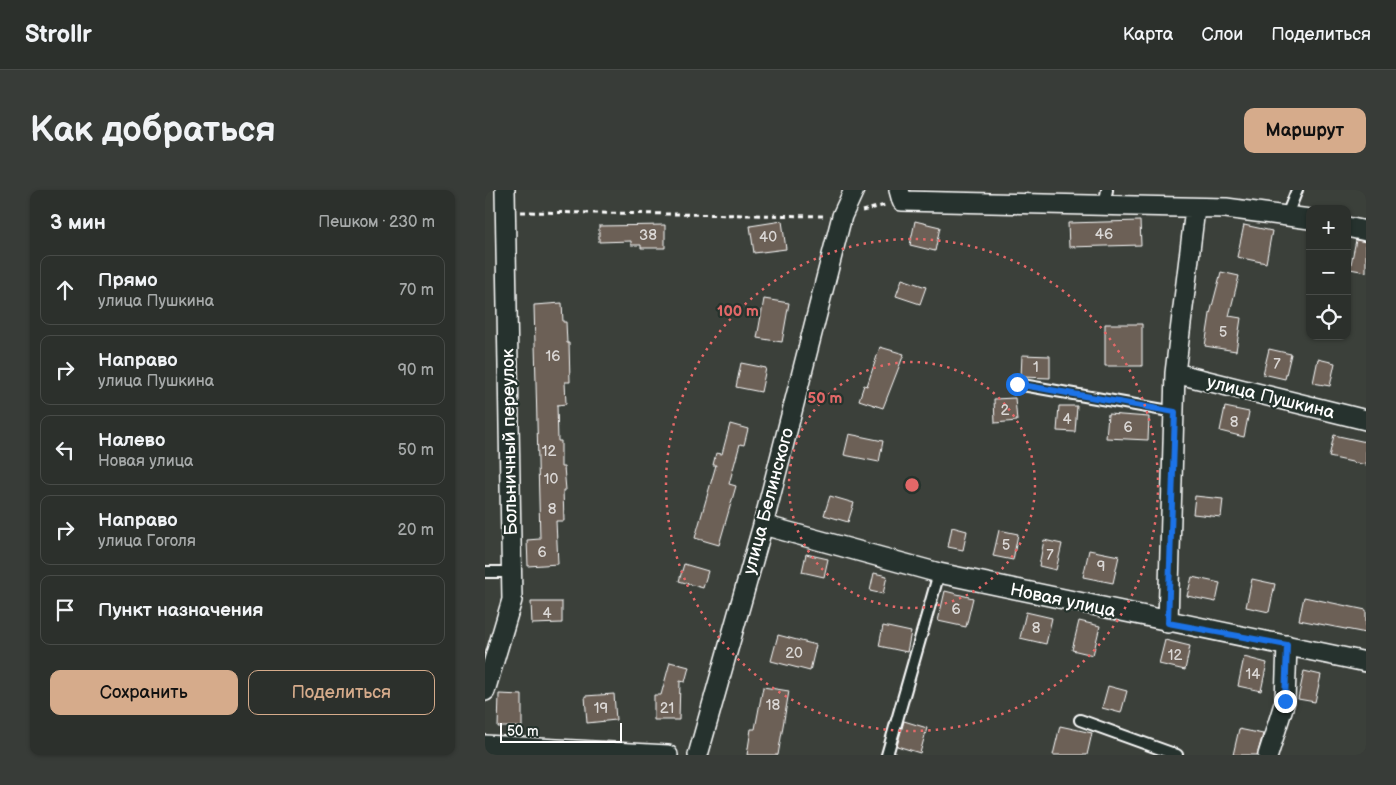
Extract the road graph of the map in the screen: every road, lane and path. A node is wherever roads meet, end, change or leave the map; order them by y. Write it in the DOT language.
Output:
graph roads {
  1 [pos="505,190"];
  2 [pos="853,190"];
  3 [pos="1297,190"];
  4 [pos="901,195"];
  5 [pos="1106,198"];
  6 [pos="1195,209"];
  7 [pos="505,212"];
  8 [pos="1287,215"];
  9 [pos="842,216"];
  10 [pos="1306,219"];
  11 [pos="1351,228"];
  12 [pos="1366,231"];
  13 [pos="1175,373"];
  14 [pos="1017,384"];
  15 [pos="1175,412"];
  16 [pos="1366,420"];
  17 [pos="763,525"];
  18 [pos="485,572"];
  19 [pos="511,572"];
  20 [pos="939,573"];
  21 [pos="1168,623"];
  22 [pos="1287,645"];
  23 [pos="1366,662"];
  24 [pos="485,691"];
  25 [pos="1080,720"];
  26 [pos="485,745"];
  27 [pos="551,752"];
  28 [pos="668,755"];
  29 [pos="698,755"];
  30 [pos="887,755"];
  31 [pos="1177,755"];
  32 [pos="1268,755"];
  1 -- 7 [label="street, Больничный переулок"];
  2 -- 9 [label="street, улица Белинского"];
  3 -- 8 [label="lane"];
  4 -- 5 [label="street"];
  4 -- 9 [label="path"];
  5 -- 6 [label="street"];
  6 -- 8 [label="street"];
  6 -- 13 [label="street"];
  7 -- 9 [label="path"];
  7 -- 19 [label="street, Больничный переулок"];
  8 -- 10 [label="street"];
  9 -- 17 [label="street, улица Белинского"];
  11 -- 12 [label="street"];
  13 -- 15 [label="street"];
  13 -- 16 [label="street, улица Пушкина"];
  14 -- 15 [label="lane"];
  15 -- 21 [label="street"];
  17 -- 20 [label="street, Новая улица"];
  17 -- 29 [label="street, улица Белинского"];
  18 -- 19 [label="lane"];
  19 -- 24 [label="street, Больничный переулок"];
  20 -- 21 [label="street, Новая улица"];
  20 -- 30 [label="lane"];
  21 -- 22 [label="street, Новая улица"];
  22 -- 23 [label="street, Новая улица"];
  22 -- 32 [label="street"];
  25 -- 31 [label="lane"];
  26 -- 27 [label="street"];
  27 -- 28 [label="street"];
}
